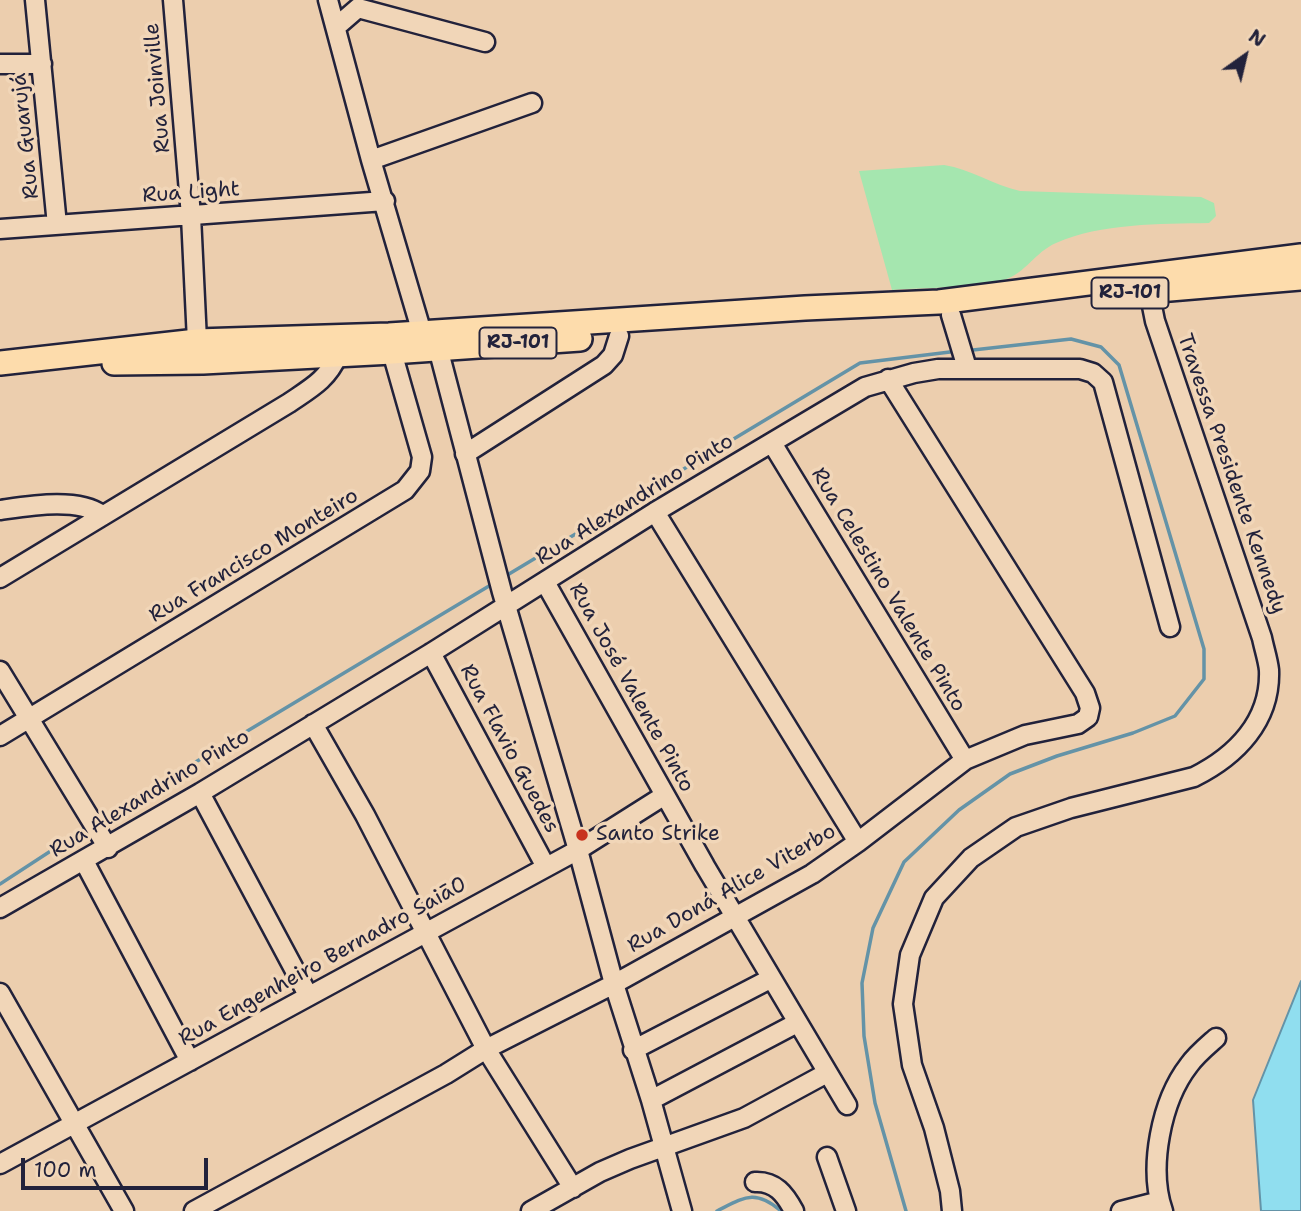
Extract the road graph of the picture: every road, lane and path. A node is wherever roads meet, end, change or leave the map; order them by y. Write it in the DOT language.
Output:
graph roads {
  1 [pos="35,0"];
  2 [pos="173,0"];
  3 [pos="328,0"];
  4 [pos="358,4"];
  5 [pos="336,27"];
  6 [pos="485,42"];
  7 [pos="0,64"];
  8 [pos="42,64"];
  9 [pos="532,103"];
  10 [pos="371,160"];
  11 [pos="384,201"];
  12 [pos="191,216"];
  13 [pos="57,225"];
  14 [pos="0,229"];
  15 [pos="1301,256"];
  16 [pos="1301,278"];
  17 [pos="1149,291"];
  18 [pos="951,315"];
  19 [pos="619,336"];
  20 [pos="197,341"];
  21 [pos="430,341"];
  22 [pos="392,352"];
  23 [pos="338,355"];
  24 [pos="91,358"];
  25 [pos="0,363"];
  26 [pos="967,368"];
  27 [pos="0,376"];
  28 [pos="888,379"];
  29 [pos="772,443"];
  30 [pos="465,454"];
  31 [pos="0,510"];
  32 [pos="655,512"];
  33 [pos="102,515"];
  34 [pos="0,578"];
  35 [pos="545,582"];
  36 [pos="504,599"];
  37 [pos="1170,627"];
  38 [pos="431,653"];
  39 [pos="0,671"];
  40 [pos="28,719"];
  41 [pos="313,723"];
  42 [pos="0,736"];
  43 [pos="965,760"];
  44 [pos="200,793"];
  45 [pos="665,795"];
  46 [pos="858,842"];
  47 [pos="108,848"];
  48 [pos="578,850"];
  49 [pos="84,861"];
  50 [pos="546,867"];
  51 [pos="0,908"];
  52 [pos="734,917"];
  53 [pos="425,934"];
  54 [pos="770,979"];
  55 [pos="614,984"];
  56 [pos="0,993"];
  57 [pos="308,995"];
  58 [pos="797,1023"];
  59 [pos="1216,1038"];
  60 [pos="486,1049"];
  61 [pos="633,1050"];
  62 [pos="190,1061"];
  63 [pos="827,1073"];
  64 [pos="651,1100"];
  65 [pos="847,1105"];
  66 [pos="74,1123"];
  67 [pos="664,1147"];
  68 [pos="827,1157"];
  69 [pos="0,1164"];
  70 [pos="755,1182"];
  71 [pos="573,1188"];
  72 [pos="1162,1206"];
  73 [pos="124,1211"];
  74 [pos="194,1211"];
  75 [pos="531,1211"];
  76 [pos="682,1211"];
  77 [pos="793,1211"];
  78 [pos="846,1211"];
  79 [pos="952,1211"];
  80 [pos="1121,1211"];
  1 -- 8 [label="street, Rua Guarujá"];
  2 -- 12 [label="street, Rua Joinville"];
  3 -- 5 [label="street"];
  4 -- 5 [label="street"];
  4 -- 6 [label="street"];
  5 -- 10 [label="street"];
  7 -- 8 [label="street"];
  8 -- 13 [label="street, Rua Guarujá"];
  9 -- 10 [label="street"];
  10 -- 11 [label="street"];
  11 -- 12 [label="street, Rua Light"];
  11 -- 21 [label="street"];
  12 -- 13 [label="street, Rua Light"];
  12 -- 20 [label="street, Rua Joinville"];
  13 -- 14 [label="street, Rua Light"];
  15 -- 21 [label="main road, RJ-101"];
  16 -- 17 [label="main road, RJ-101"];
  17 -- 18 [label="main road, RJ-101"];
  17 -- 79 [label="street, Travessa Presidente Kennedy"];
  18 -- 19 [label="main road, RJ-101"];
  18 -- 26 [label="street"];
  19 -- 21 [label="main road, RJ-101"];
  19 -- 30 [label="street"];
  20 -- 21 [label="main road, RJ-101"];
  20 -- 24 [label="main road, RJ-101"];
  21 -- 22 [label="main road, RJ-101"];
  21 -- 30 [label="street"];
  22 -- 23 [label="main road, RJ-101"];
  22 -- 40 [label="street, Rua Francisco Monteiro"];
  23 -- 24 [label="main road, RJ-101"];
  23 -- 33 [label="street"];
  24 -- 25 [label="main road, RJ-101"];
  24 -- 27 [label="main road, RJ-101"];
  26 -- 28 [label="street, Rua Alexandrino Pinto"];
  26 -- 37 [label="street, Rua Alexandrino Pinto"];
  28 -- 29 [label="street, Rua Alexandrino Pinto"];
  28 -- 43 [label="street, Rua Doná Alice Viterbo"];
  29 -- 32 [label="street, Rua Alexandrino Pinto"];
  29 -- 43 [label="street, Rua Celestino Valente Pinto"];
  30 -- 36 [label="street"];
  31 -- 33 [label="street"];
  32 -- 35 [label="street, Rua Alexandrino Pinto"];
  32 -- 46 [label="street"];
  33 -- 34 [label="street"];
  35 -- 36 [label="street, Rua Alexandrino Pinto"];
  35 -- 45 [label="street, Rua José Valente Pinto"];
  36 -- 38 [label="street, Rua Alexandrino Pinto"];
  36 -- 48 [label="street"];
  38 -- 41 [label="street, Rua Alexandrino Pinto"];
  38 -- 50 [label="street, Rua Flavio Guedes"];
  39 -- 40 [label="street"];
  40 -- 42 [label="street, Rua Francisco Monteiro"];
  40 -- 47 [label="street"];
  41 -- 44 [label="street, Rua Alexandrino Pinto"];
  41 -- 53 [label="street"];
  43 -- 46 [label="street, Rua Doná Alice Viterbo"];
  44 -- 47 [label="street, Rua Alexandrino Pinto"];
  44 -- 57 [label="street"];
  45 -- 48 [label="street, Rua Engenheiro Bernadro Saiā0"];
  45 -- 52 [label="street, Rua José Valente Pinto"];
  46 -- 52 [label="street, Rua Doná Alice Viterbo"];
  47 -- 49 [label="street, Rua Alexandrino Pinto"];
  48 -- 50 [label="street, Rua Engenheiro Bernadro Saiā0"];
  48 -- 55 [label="street"];
  49 -- 51 [label="street, Rua Alexandrino Pinto"];
  49 -- 62 [label="street"];
  50 -- 53 [label="street, Rua Engenheiro Bernadro Saiā0"];
  52 -- 54 [label="street, Rua José Valente Pinto"];
  52 -- 55 [label="street, Rua Doná Alice Viterbo"];
  53 -- 57 [label="street, Rua Engenheiro Bernadro Saiā0"];
  53 -- 60 [label="street"];
  54 -- 58 [label="street, Rua José Valente Pinto"];
  54 -- 61 [label="street"];
  55 -- 60 [label="street, Rua Doná Alice Viterbo"];
  55 -- 61 [label="street"];
  56 -- 66 [label="street"];
  57 -- 62 [label="street, Rua Engenheiro Bernadro Saiā0"];
  58 -- 63 [label="street, Rua José Valente Pinto"];
  58 -- 64 [label="street"];
  59 -- 72 [label="street"];
  60 -- 71 [label="street"];
  60 -- 74 [label="street, Rua Doná Alice Viterbo"];
  61 -- 64 [label="street"];
  62 -- 66 [label="street, Rua Engenheiro Bernadro Saiā0"];
  63 -- 65 [label="street, Rua José Valente Pinto"];
  63 -- 67 [label="street"];
  64 -- 67 [label="street"];
  66 -- 69 [label="street, Rua Engenheiro Bernadro Saiā0"];
  66 -- 73 [label="street"];
  67 -- 71 [label="street"];
  67 -- 76 [label="street"];
  68 -- 78 [label="street"];
  70 -- 77 [label="street"];
  71 -- 75 [label="street"];
  72 -- 80 [label="street"];
}
